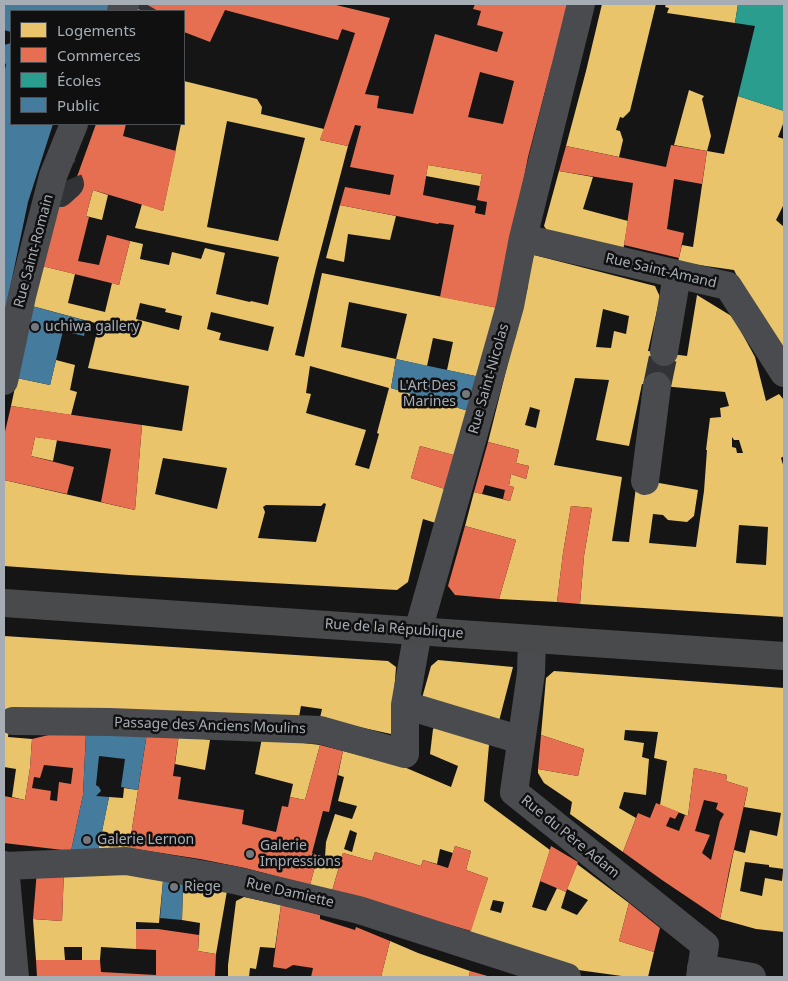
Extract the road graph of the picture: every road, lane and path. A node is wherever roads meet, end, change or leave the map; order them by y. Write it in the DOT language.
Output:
graph roads {
  1 [pos="581,4"];
  2 [pos="74,125"];
  3 [pos="523,238"];
  4 [pos="677,275"];
  5 [pos="664,352"];
  6 [pos="784,373"];
  7 [pos="4,381"];
  8 [pos="658,386"];
  9 [pos="645,481"];
  10 [pos="4,603"];
  11 [pos="418,631"];
  12 [pos="532,638"];
  13 [pos="784,656"];
  14 [pos="405,705"];
  15 [pos="13,721"];
  16 [pos="521,740"];
  17 [pos="405,754"];
  18 [pos="4,865"];
  19 [pos="701,973"];
  20 [pos="15,977"];
  21 [pos="567,977"];
  22 [pos="752,977"];
  1 -- 3 [label="street, Rue Saint-Nicolas"];
  2 -- 7 [label="street, Rue Saint-Romain"];
  3 -- 4 [label="street, Rue Saint-Amand"];
  3 -- 11 [label="street, Rue Saint-Nicolas"];
  4 -- 5 [label="street"];
  4 -- 6 [label="street, Rue Saint-Amand"];
  8 -- 9 [label="street"];
  10 -- 11 [label="street, Rue de la République"];
  11 -- 12 [label="street, Rue de la République"];
  11 -- 14 [label="street, Rue Saint-Nicolas"];
  12 -- 13 [label="street, Rue de la République"];
  12 -- 16 [label="street, Rue du Père Adam"];
  14 -- 16 [label="street"];
  14 -- 17 [label="street, Rue Saint-Nicolas"];
  15 -- 17 [label="street, Passage des Anciens Moulins"];
  16 -- 19 [label="street, Rue du Père Adam"];
  18 -- 20 [label="street"];
  18 -- 21 [label="street, Rue Damiette"];
  19 -- 22 [label="street"];
}
